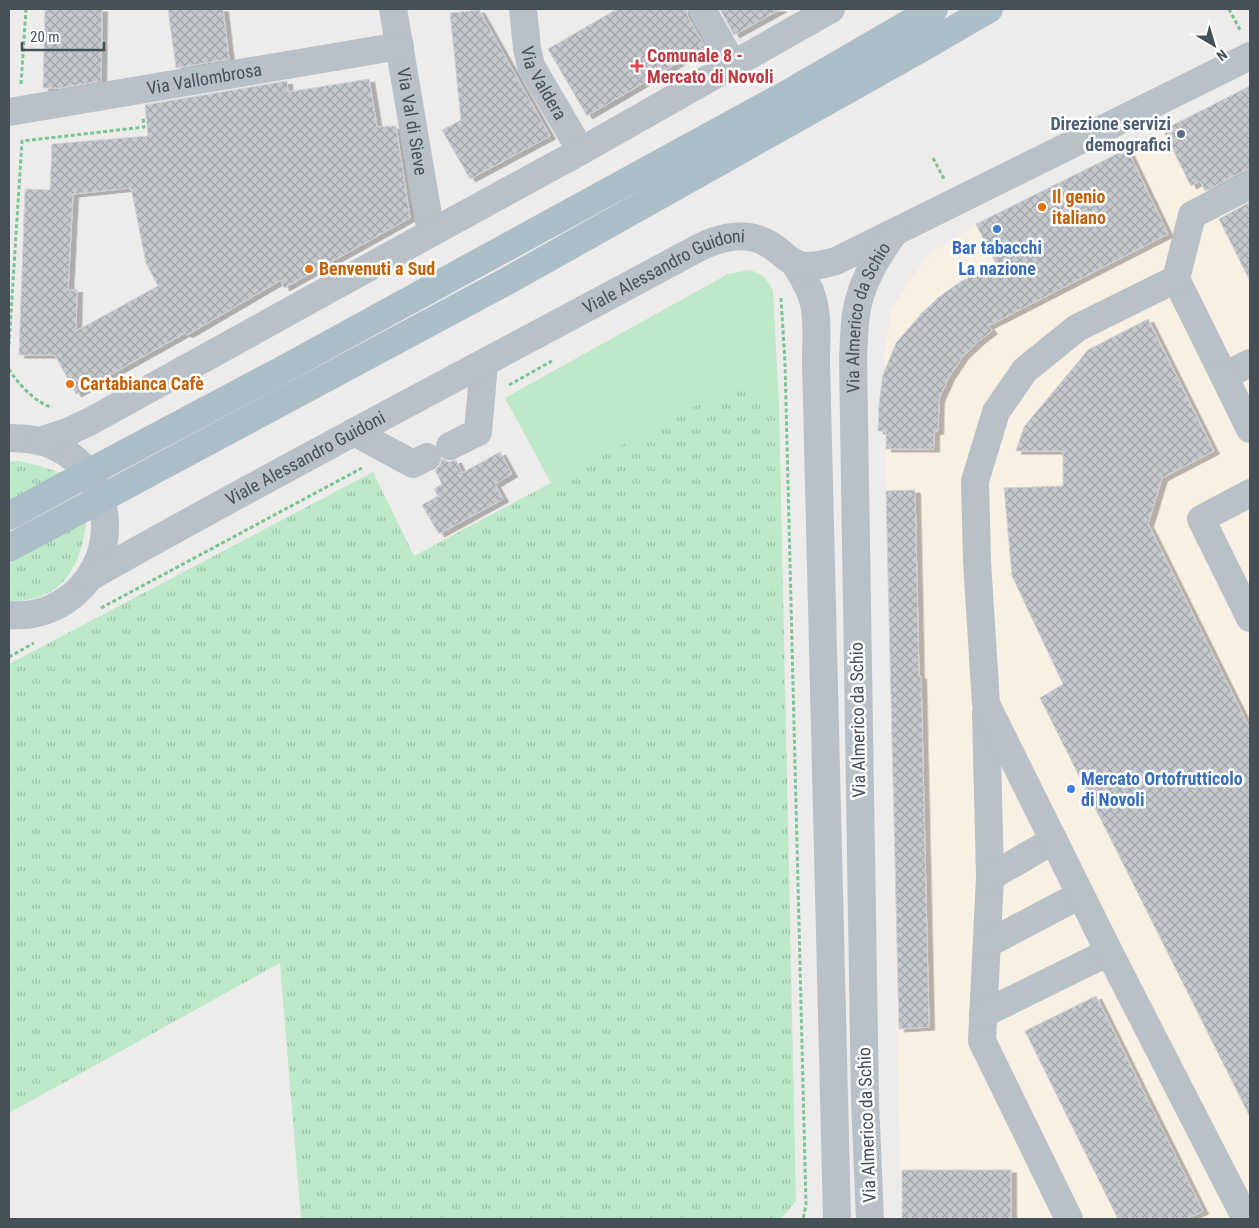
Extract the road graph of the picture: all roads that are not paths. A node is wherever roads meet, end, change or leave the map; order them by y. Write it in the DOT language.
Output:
graph roads {
  1 [pos="393,9"];
  2 [pos="523,9"];
  3 [pos="702,9"];
  4 [pos="831,9"];
  5 [pos="934,9"];
  6 [pos="989,9"];
  7 [pos="400,46"];
  8 [pos="1247,47"];
  9 [pos="733,65"];
  10 [pos="9,112"];
  11 [pos="582,151"];
  12 [pos="1250,185"];
  13 [pos="895,231"];
  14 [pos="431,232"];
  15 [pos="795,264"];
  16 [pos="1176,279"];
  17 [pos="1250,363"];
  18 [pos="484,364"];
  19 [pos="1224,376"];
  20 [pos="9,417"];
  21 [pos="1250,429"];
  22 [pos="354,432"];
  23 [pos="9,438"];
  24 [pos="40,441"];
  25 [pos="88,473"];
  26 [pos="1250,493"];
  27 [pos="101,498"];
  28 [pos="9,516"];
  29 [pos="9,548"];
  30 [pos="90,577"];
  31 [pos="9,615"];
  32 [pos="1250,618"];
  33 [pos="986,704"];
  34 [pos="1054,840"];
  35 [pos="990,877"];
  36 [pos="1080,895"];
  37 [pos="987,944"];
  38 [pos="1109,952"];
  39 [pos="984,1014"];
  40 [pos="836,1170"];
  41 [pos="1237,1216"];
  42 [pos="821,1219"];
  43 [pos="837,1219"];
  44 [pos="870,1219"];
  45 [pos="1069,1219"];
  1 -- 7 [label="street, Via Val di Sieve"];
  2 -- 11 [label="street, Via Valdera"];
  3 -- 9 [label="street"];
  4 -- 9 [label="street, Viale Alessandro Guidoni"];
  5 -- 25 [label="main road"];
  6 -- 27 [label="main road"];
  7 -- 10 [label="street, Via Vallombrosa"];
  7 -- 14 [label="street, Via Val di Sieve"];
  8 -- 13 [label="street"];
  9 -- 11 [label="street, Viale Alessandro Guidoni"];
  11 -- 14 [label="street, Viale Alessandro Guidoni"];
  12 -- 16 [label="street"];
  13 -- 15 [label="street"];
  13 -- 44 [label="street, Via Almerico da Schio"];
  14 -- 24 [label="street, Viale Alessandro Guidoni"];
  15 -- 18 [label="street, Viale Alessandro Guidoni"];
  15 -- 40 [label="street, Via Almerico da Schio"];
  16 -- 19 [label="street"];
  16 -- 33 [label="street"];
  17 -- 19 [label="street"];
  18 -- 22 [label="street, Viale Alessandro Guidoni"];
  18 -- 22 [label="street"];
  19 -- 21 [label="street"];
  20 -- 24 [label="street"];
  22 -- 30 [label="street, Viale Alessandro Guidoni"];
  23 -- 24 [label="street, Viale Alessandro Guidoni"];
  24 -- 25 [label="street, Viale Alessandro Guidoni"];
  25 -- 27 [label="street, Viale Alessandro Guidoni"];
  25 -- 28 [label="main road"];
  26 -- 32 [label="street"];
  27 -- 29 [label="main road"];
  27 -- 30 [label="street, Viale Alessandro Guidoni"];
  30 -- 31 [label="street, Viale Alessandro Guidoni"];
  33 -- 34 [label="street"];
  33 -- 35 [label="street"];
  34 -- 35 [label="street"];
  34 -- 36 [label="street"];
  35 -- 37 [label="street"];
  36 -- 37 [label="street"];
  36 -- 38 [label="street"];
  37 -- 39 [label="street"];
  38 -- 39 [label="street"];
  38 -- 41 [label="street"];
  39 -- 45 [label="street"];
  40 -- 42 [label="street"];
  40 -- 43 [label="street, Via Almerico da Schio"];
}
